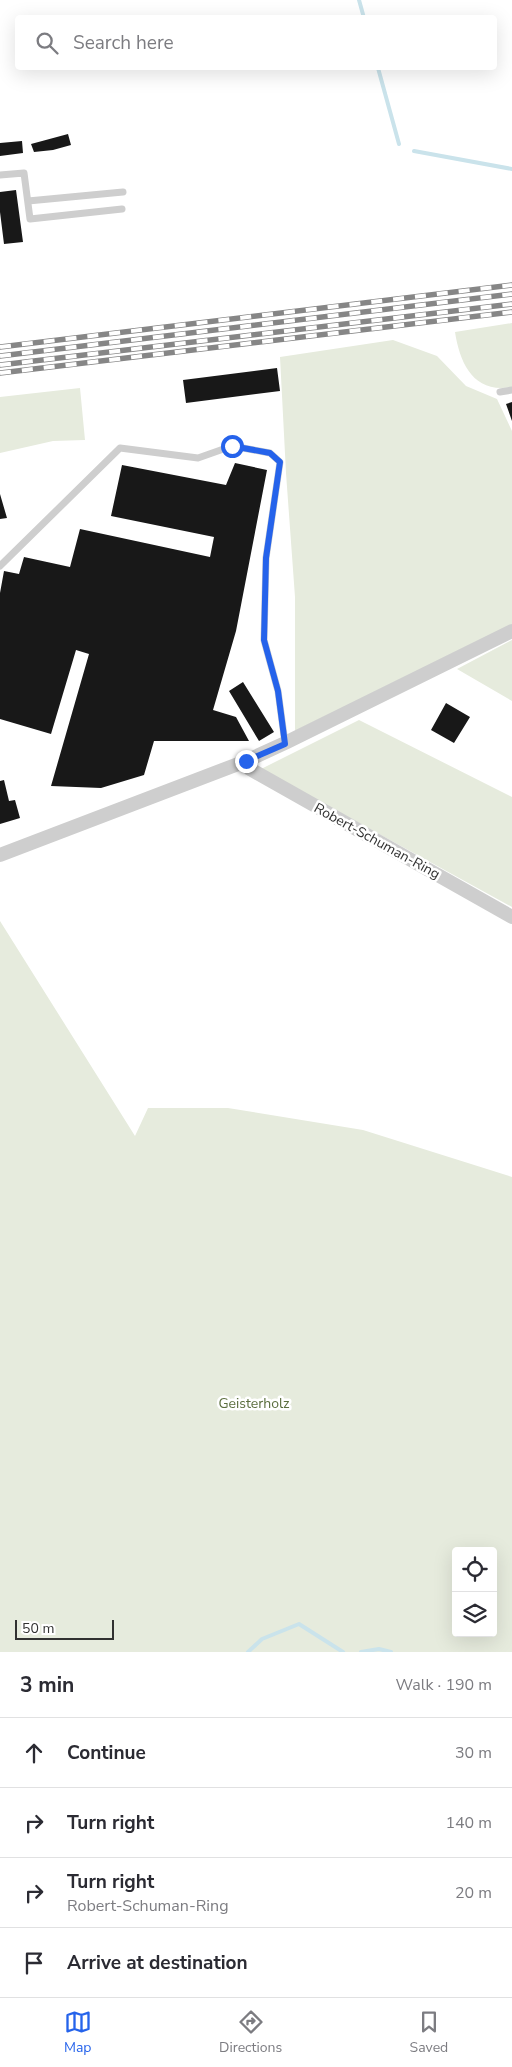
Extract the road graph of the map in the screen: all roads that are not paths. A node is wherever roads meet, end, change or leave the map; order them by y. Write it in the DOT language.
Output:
graph roads {
  1 [pos="0,175"];
  2 [pos="124,192"];
  3 [pos="28,202"];
  4 [pos="122,209"];
  5 [pos="512,390"];
  6 [pos="500,392"];
  7 [pos="0,566"];
  8 [pos="512,631"];
  9 [pos="285,744"];
  10 [pos="246,761"];
  11 [pos="0,855"];
  12 [pos="512,917"];
  1 -- 3 [label="lane"];
  2 -- 3 [label="lane"];
  3 -- 4 [label="lane"];
  5 -- 6 [label="lane"];
  7 -- 9 [label="lane"];
  8 -- 9 [label="street"];
  9 -- 10 [label="street"];
  10 -- 11 [label="street"];
  10 -- 12 [label="street, Robert-Schuman-Ring"];
}
